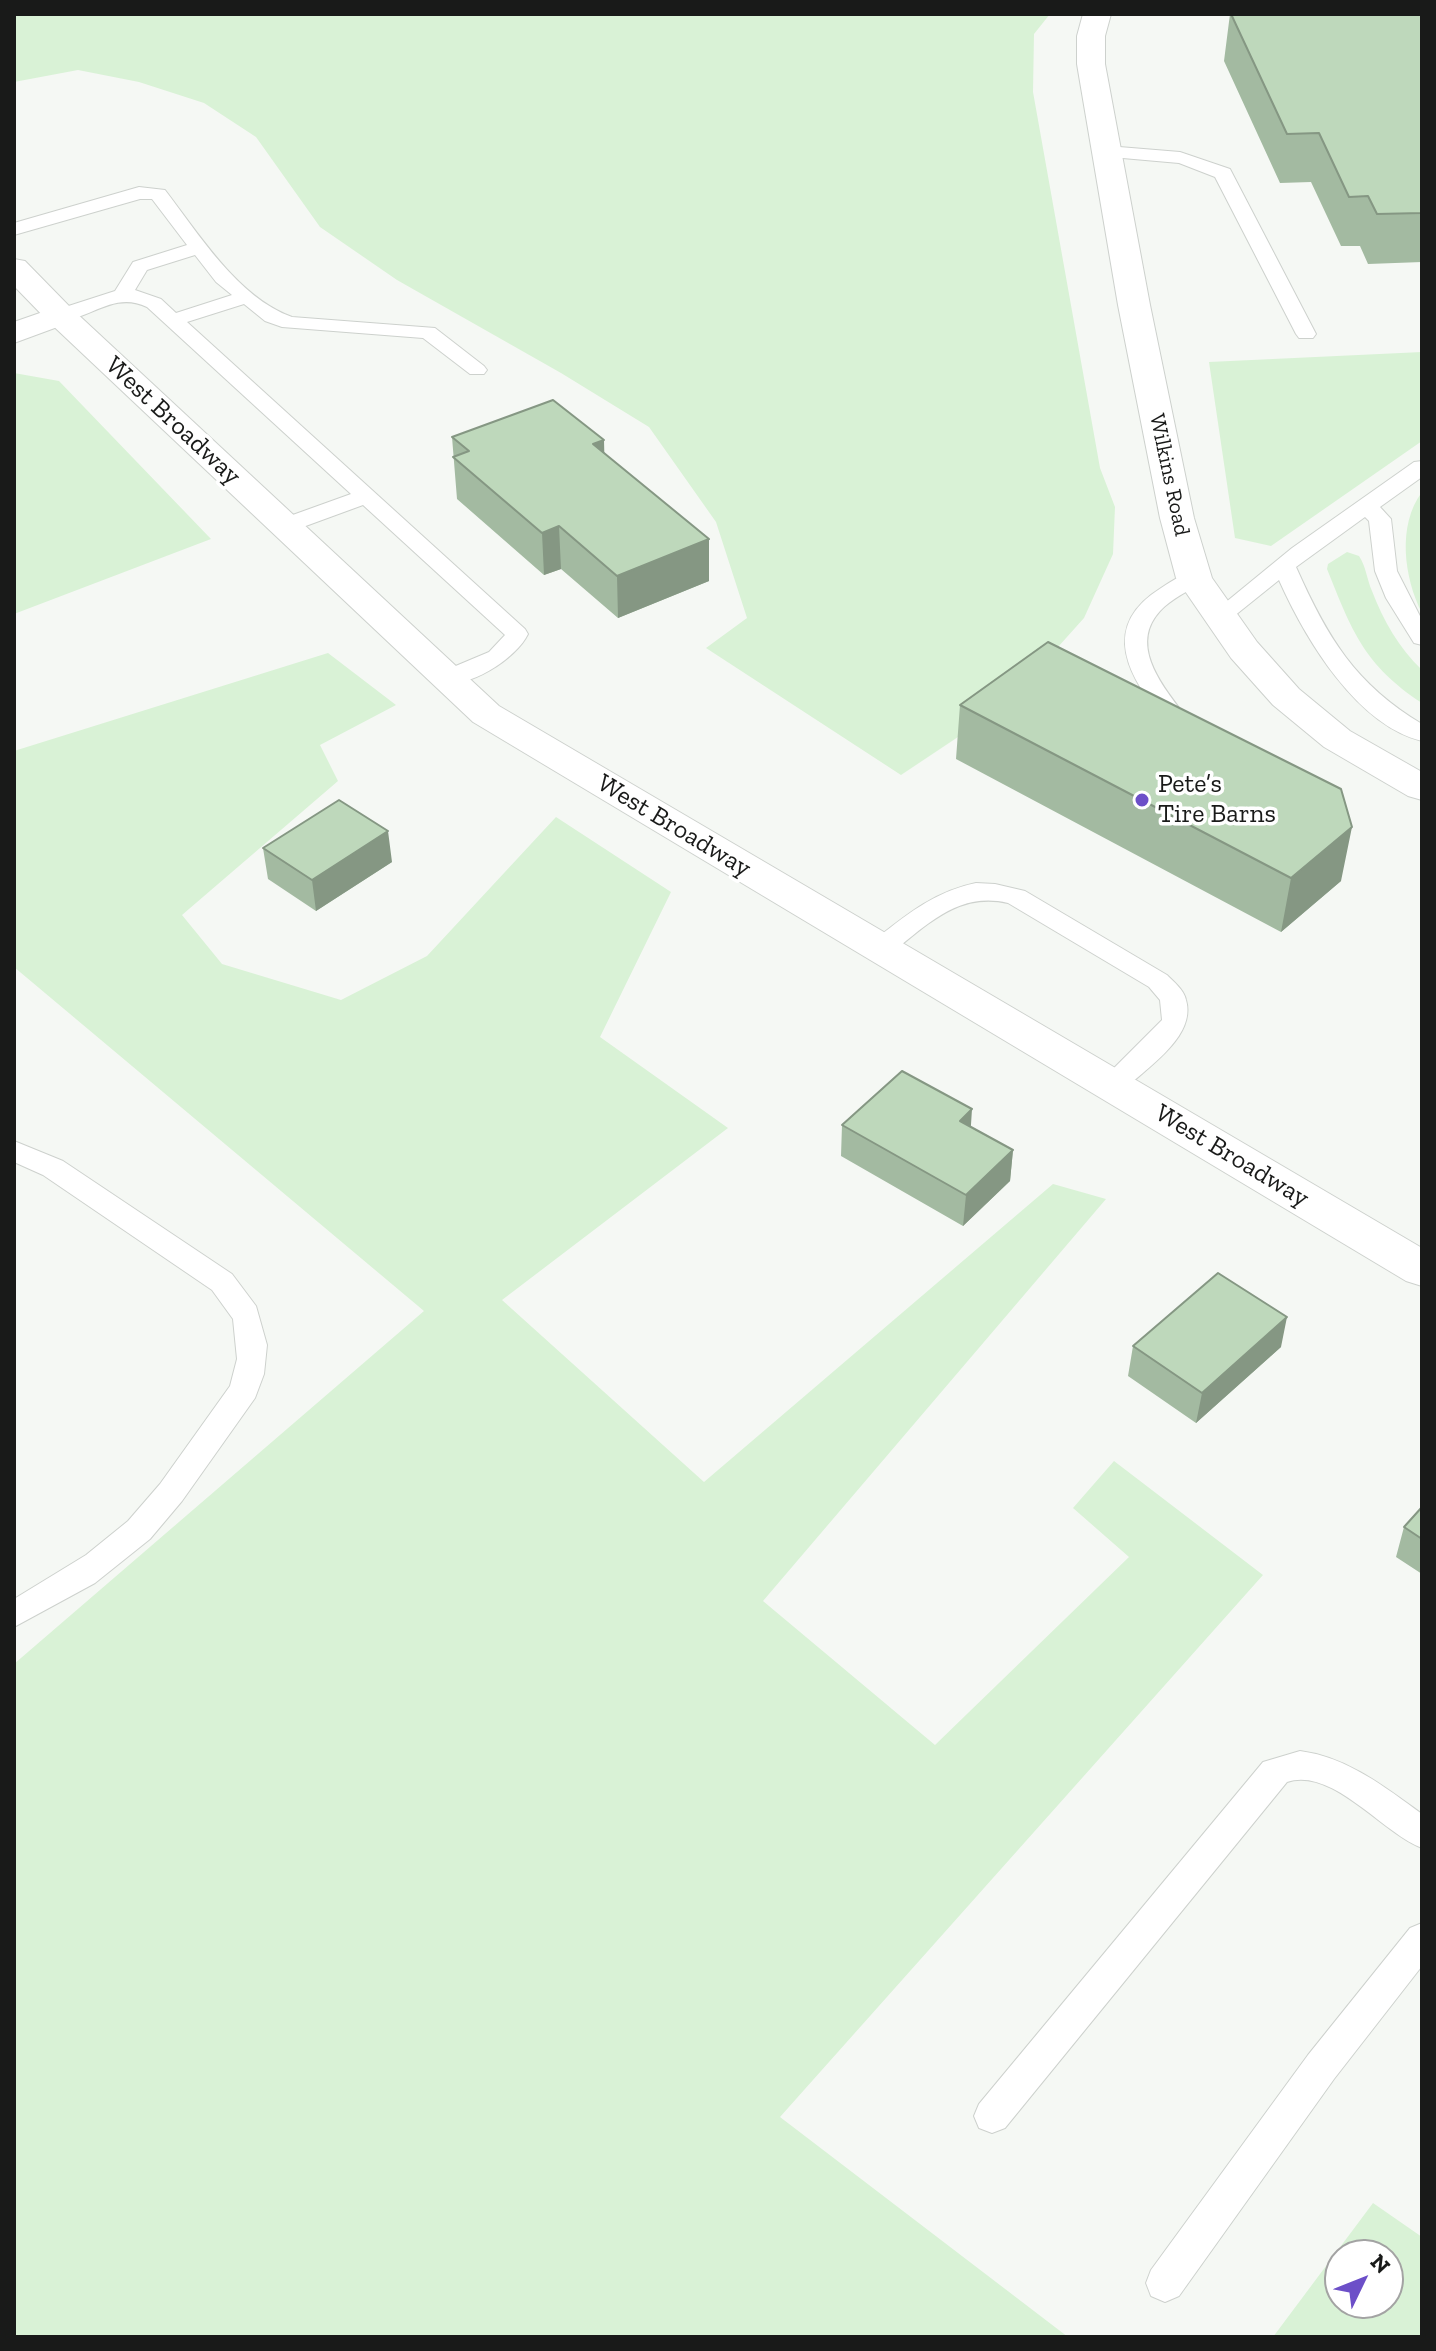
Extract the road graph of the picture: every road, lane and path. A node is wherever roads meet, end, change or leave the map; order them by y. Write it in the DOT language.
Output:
graph roads {
  1 [pos="1097,14"];
  2 [pos="1107,152"];
  3 [pos="14,229"];
  4 [pos="198,248"];
  5 [pos="14,268"];
  6 [pos="122,295"];
  7 [pos="246,297"];
  8 [pos="60,315"];
  9 [pos="174,320"];
  10 [pos="14,333"];
  11 [pos="1306,334"];
  12 [pos="477,370"];
  13 [pos="1422,467"];
  14 [pos="367,496"];
  15 [pos="1366,506"];
  16 [pos="284,526"];
  17 [pos="1284,566"];
  18 [pos="1194,578"];
  19 [pos="1220,616"];
  20 [pos="1422,638"];
  21 [pos="447,678"];
  22 [pos="1422,734"];
  23 [pos="1196,745"];
  24 [pos="1422,788"];
  25 [pos="881,948"];
  26 [pos="1111,1085"];
  27 [pos="14,1151"];
  28 [pos="1422,1269"];
  29 [pos="14,1614"];
  30 [pos="1422,1833"];
  31 [pos="1422,1939"];
  32 [pos="992,2116"];
  33 [pos="1165,2283"];
  1 -- 2 [label="main road, Wilkins Road"];
  2 -- 11 [label="lane"];
  2 -- 18 [label="main road, Wilkins Road"];
  3 -- 4 [label="lane"];
  4 -- 6 [label="lane"];
  4 -- 7 [label="lane"];
  5 -- 8 [label="main road, West Broadway"];
  6 -- 8 [label="lane"];
  6 -- 9 [label="lane"];
  7 -- 9 [label="lane"];
  7 -- 12 [label="lane"];
  8 -- 10 [label="main road"];
  8 -- 16 [label="main road, West Broadway"];
  9 -- 14 [label="lane"];
  13 -- 15 [label="lane"];
  14 -- 16 [label="lane"];
  14 -- 21 [label="lane"];
  15 -- 17 [label="lane"];
  15 -- 20 [label="lane"];
  16 -- 21 [label="main road, West Broadway"];
  17 -- 19 [label="lane"];
  17 -- 22 [label="lane"];
  18 -- 19 [label="main road, Wilkins Road"];
  18 -- 23 [label="lane"];
  19 -- 24 [label="main road, Wilkins Road"];
  21 -- 25 [label="main road, West Broadway"];
  25 -- 26 [label="main road, West Broadway"];
  25 -- 26 [label="lane"];
  26 -- 28 [label="main road, West Broadway"];
  27 -- 29 [label="lane"];
  30 -- 32 [label="lane"];
  31 -- 33 [label="lane"];
}
